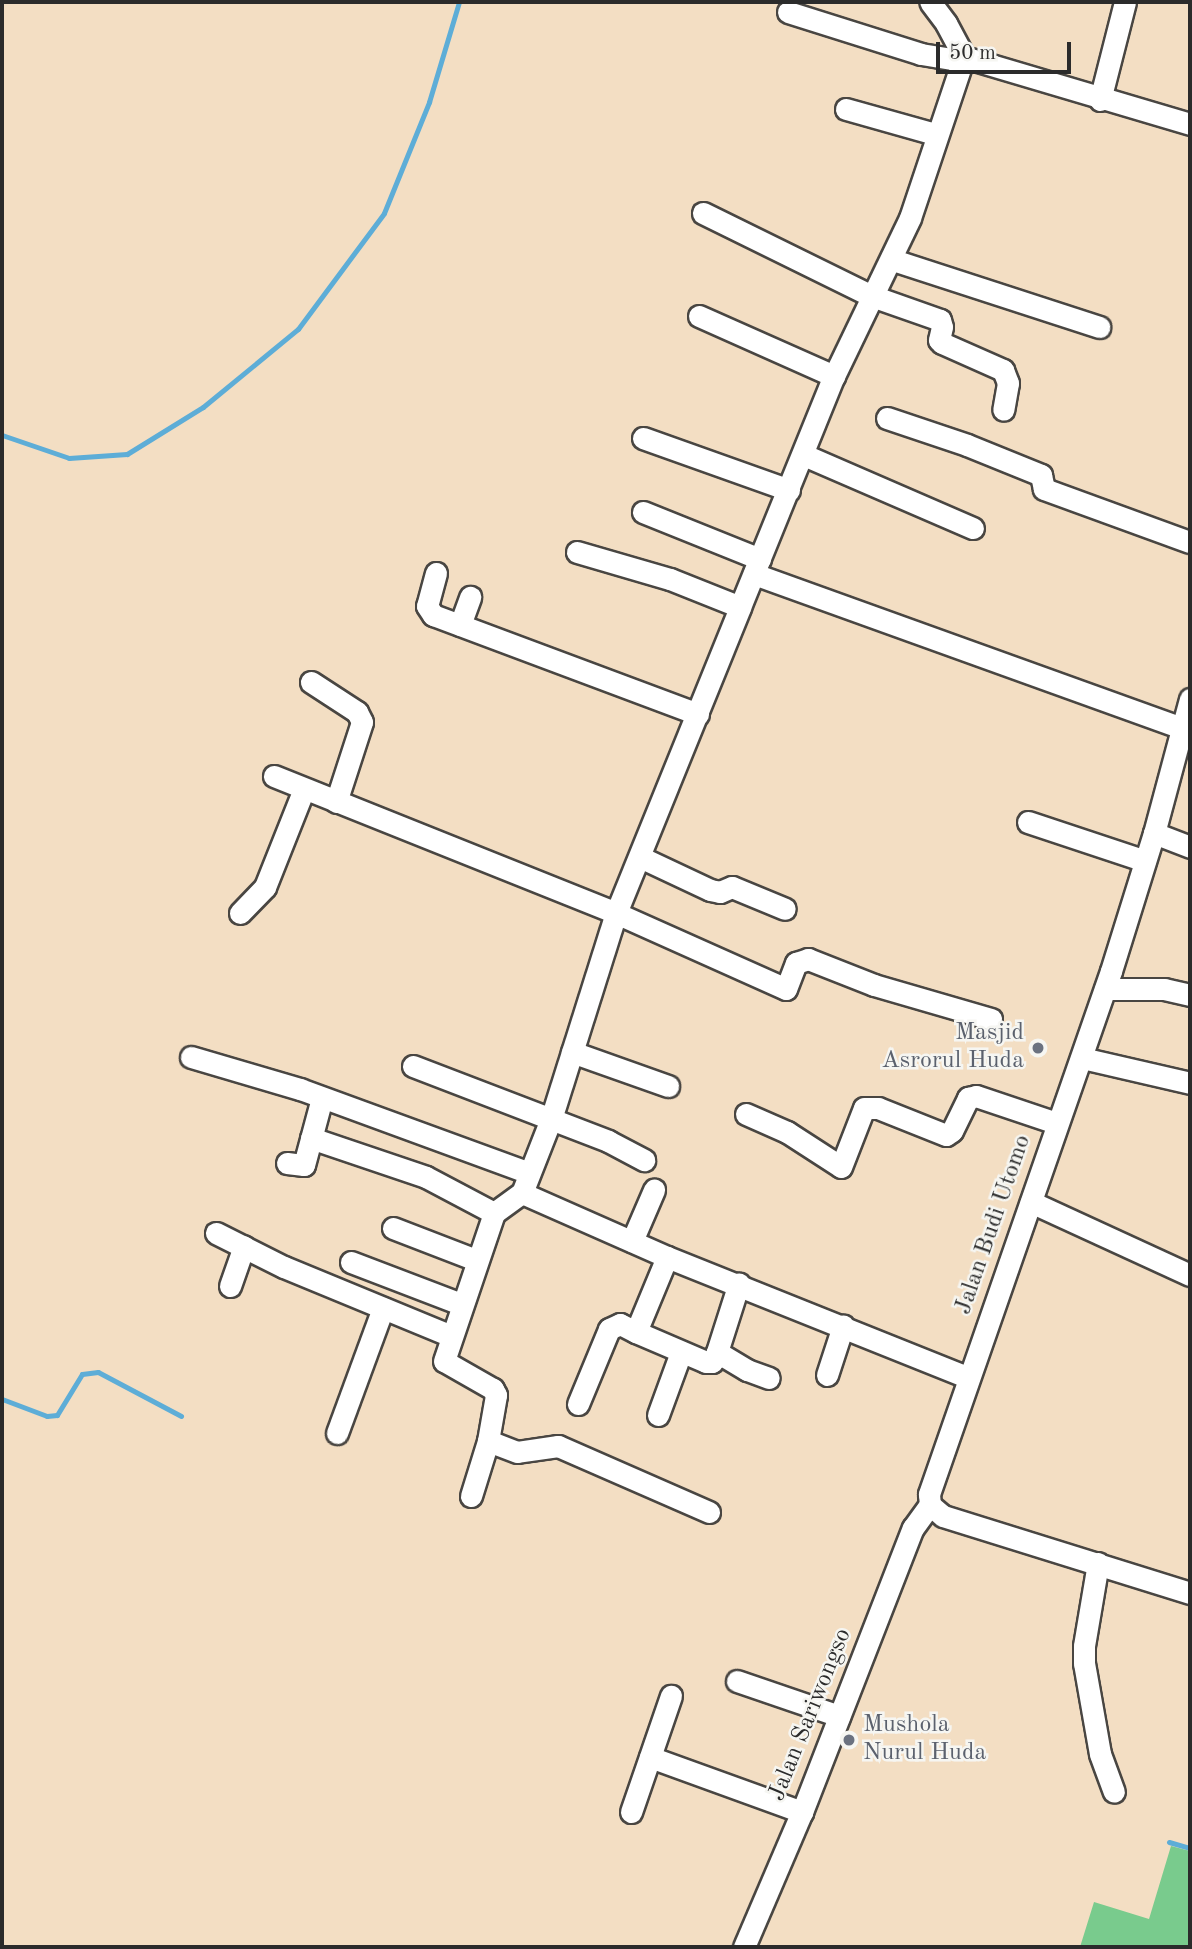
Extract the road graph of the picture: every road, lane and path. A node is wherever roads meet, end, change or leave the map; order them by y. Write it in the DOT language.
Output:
graph roads {
  1 [pos="930,2"];
  2 [pos="1125,2"];
  3 [pos="788,12"];
  4 [pos="964,57"];
  5 [pos="1100,100"];
  6 [pos="846,109"];
  7 [pos="1190,124"];
  8 [pos="935,134"];
  9 [pos="703,213"];
  10 [pos="893,260"];
  11 [pos="872,296"];
  12 [pos="699,316"];
  13 [pos="1099,327"];
  14 [pos="835,376"];
  15 [pos="1003,410"];
  16 [pos="887,418"];
  17 [pos="643,438"];
  18 [pos="804,455"];
  19 [pos="789,490"];
  20 [pos="643,512"];
  21 [pos="973,528"];
  22 [pos="1190,542"];
  23 [pos="578,552"];
  24 [pos="757,567"];
  25 [pos="436,573"];
  26 [pos="470,597"];
  27 [pos="740,607"];
  28 [pos="460,625"];
  29 [pos="311,682"];
  30 [pos="1190,699"];
  31 [pos="698,714"];
  32 [pos="1182,728"];
  33 [pos="274,776"];
  34 [pos="304,789"];
  35 [pos="336,802"];
  36 [pos="1028,822"];
  37 [pos="1154,833"];
  38 [pos="1190,847"];
  39 [pos="640,857"];
  40 [pos="1146,861"];
  41 [pos="785,909"];
  42 [pos="616,913"];
  43 [pos="240,914"];
  44 [pos="1105,989"];
  45 [pos="1190,995"];
  46 [pos="991,1019"];
  47 [pos="572,1052"];
  48 [pos="191,1057"];
  49 [pos="1082,1058"];
  50 [pos="413,1066"];
  51 [pos="1190,1083"];
  52 [pos="668,1086"];
  53 [pos="323,1098"];
  54 [pos="746,1114"];
  55 [pos="551,1119"];
  56 [pos="1056,1124"];
  57 [pos="311,1138"];
  58 [pos="644,1160"];
  59 [pos="286,1163"];
  60 [pos="525,1183"];
  61 [pos="654,1190"];
  62 [pos="1031,1202"];
  63 [pos="495,1213"];
  64 [pos="393,1228"];
  65 [pos="216,1233"];
  66 [pos="632,1241"];
  67 [pos="244,1246"];
  68 [pos="667,1256"];
  69 [pos="476,1259"];
  70 [pos="351,1262"];
  71 [pos="1190,1275"];
  72 [pos="739,1283"];
  73 [pos="230,1286"];
  74 [pos="461,1304"];
  75 [pos="383,1308"];
  76 [pos="843,1326"];
  77 [pos="636,1332"];
  78 [pos="451,1336"];
  79 [pos="681,1352"];
  80 [pos="717,1352"];
  81 [pos="827,1375"];
  82 [pos="769,1378"];
  83 [pos="969,1378"];
  84 [pos="578,1404"];
  85 [pos="658,1415"];
  86 [pos="337,1433"];
  87 [pos="488,1441"];
  88 [pos="471,1496"];
  89 [pos="930,1505"];
  90 [pos="709,1512"];
  91 [pos="1098,1563"];
  92 [pos="1190,1593"];
  93 [pos="737,1681"];
  94 [pos="671,1696"];
  95 [pos="839,1716"];
  96 [pos="650,1757"];
  97 [pos="1114,1792"];
  98 [pos="631,1812"];
  99 [pos="802,1812"];
  100 [pos="744,1947"];
  1 -- 4 [label="street"];
  2 -- 5 [label="street"];
  3 -- 4 [label="street"];
  4 -- 5 [label="street"];
  4 -- 8 [label="street"];
  5 -- 7 [label="street"];
  6 -- 8 [label="street"];
  8 -- 10 [label="street"];
  9 -- 11 [label="street"];
  10 -- 11 [label="street"];
  10 -- 13 [label="street"];
  11 -- 14 [label="street"];
  11 -- 15 [label="street"];
  12 -- 14 [label="street"];
  14 -- 18 [label="street"];
  16 -- 22 [label="street"];
  17 -- 19 [label="street"];
  18 -- 19 [label="street"];
  18 -- 21 [label="street"];
  19 -- 24 [label="street"];
  20 -- 24 [label="street"];
  23 -- 27 [label="street"];
  24 -- 27 [label="street"];
  24 -- 32 [label="street"];
  25 -- 28 [label="street"];
  26 -- 28 [label="street"];
  27 -- 31 [label="street"];
  28 -- 31 [label="street"];
  29 -- 35 [label="street"];
  30 -- 32 [label="street, Jalan Budi Utomo"];
  31 -- 39 [label="street"];
  32 -- 37 [label="street, Jalan Budi Utomo"];
  33 -- 34 [label="street"];
  34 -- 35 [label="street"];
  34 -- 43 [label="street"];
  35 -- 42 [label="street"];
  36 -- 40 [label="street"];
  37 -- 38 [label="street"];
  37 -- 40 [label="street, Jalan Budi Utomo"];
  39 -- 41 [label="street"];
  39 -- 42 [label="street"];
  40 -- 44 [label="street, Jalan Budi Utomo"];
  42 -- 46 [label="street"];
  42 -- 47 [label="street"];
  44 -- 45 [label="street"];
  44 -- 49 [label="street, Jalan Budi Utomo"];
  47 -- 52 [label="street"];
  47 -- 55 [label="street"];
  48 -- 53 [label="street"];
  49 -- 51 [label="street"];
  49 -- 56 [label="street, Jalan Budi Utomo"];
  50 -- 55 [label="street"];
  53 -- 57 [label="street"];
  53 -- 60 [label="street"];
  54 -- 56 [label="street"];
  55 -- 58 [label="street"];
  55 -- 60 [label="street"];
  56 -- 62 [label="street, Jalan Budi Utomo"];
  57 -- 59 [label="street"];
  57 -- 63 [label="street"];
  60 -- 63 [label="street"];
  60 -- 66 [label="street"];
  61 -- 66 [label="street"];
  62 -- 71 [label="street"];
  62 -- 83 [label="street, Jalan Budi Utomo"];
  63 -- 69 [label="street"];
  64 -- 69 [label="street"];
  65 -- 67 [label="street"];
  66 -- 68 [label="street"];
  67 -- 73 [label="street"];
  67 -- 75 [label="street"];
  68 -- 72 [label="street"];
  68 -- 77 [label="street"];
  69 -- 74 [label="street"];
  70 -- 74 [label="street"];
  72 -- 76 [label="street"];
  72 -- 80 [label="street"];
  74 -- 78 [label="street"];
  75 -- 78 [label="street"];
  75 -- 86 [label="street"];
  76 -- 81 [label="street"];
  76 -- 83 [label="street"];
  77 -- 79 [label="street"];
  77 -- 84 [label="street"];
  78 -- 87 [label="street"];
  79 -- 80 [label="street"];
  79 -- 85 [label="street"];
  80 -- 82 [label="street"];
  83 -- 89 [label="street, Jalan Budi Utomo"];
  87 -- 88 [label="street"];
  87 -- 90 [label="street"];
  89 -- 91 [label="street"];
  89 -- 95 [label="street, Jalan Sariwongso"];
  91 -- 92 [label="street"];
  91 -- 97 [label="street"];
  93 -- 95 [label="street"];
  94 -- 96 [label="street"];
  95 -- 99 [label="street, Jalan Sariwongso"];
  96 -- 98 [label="street"];
  96 -- 99 [label="street"];
  99 -- 100 [label="street, Jalan Sariwongso"];
}
